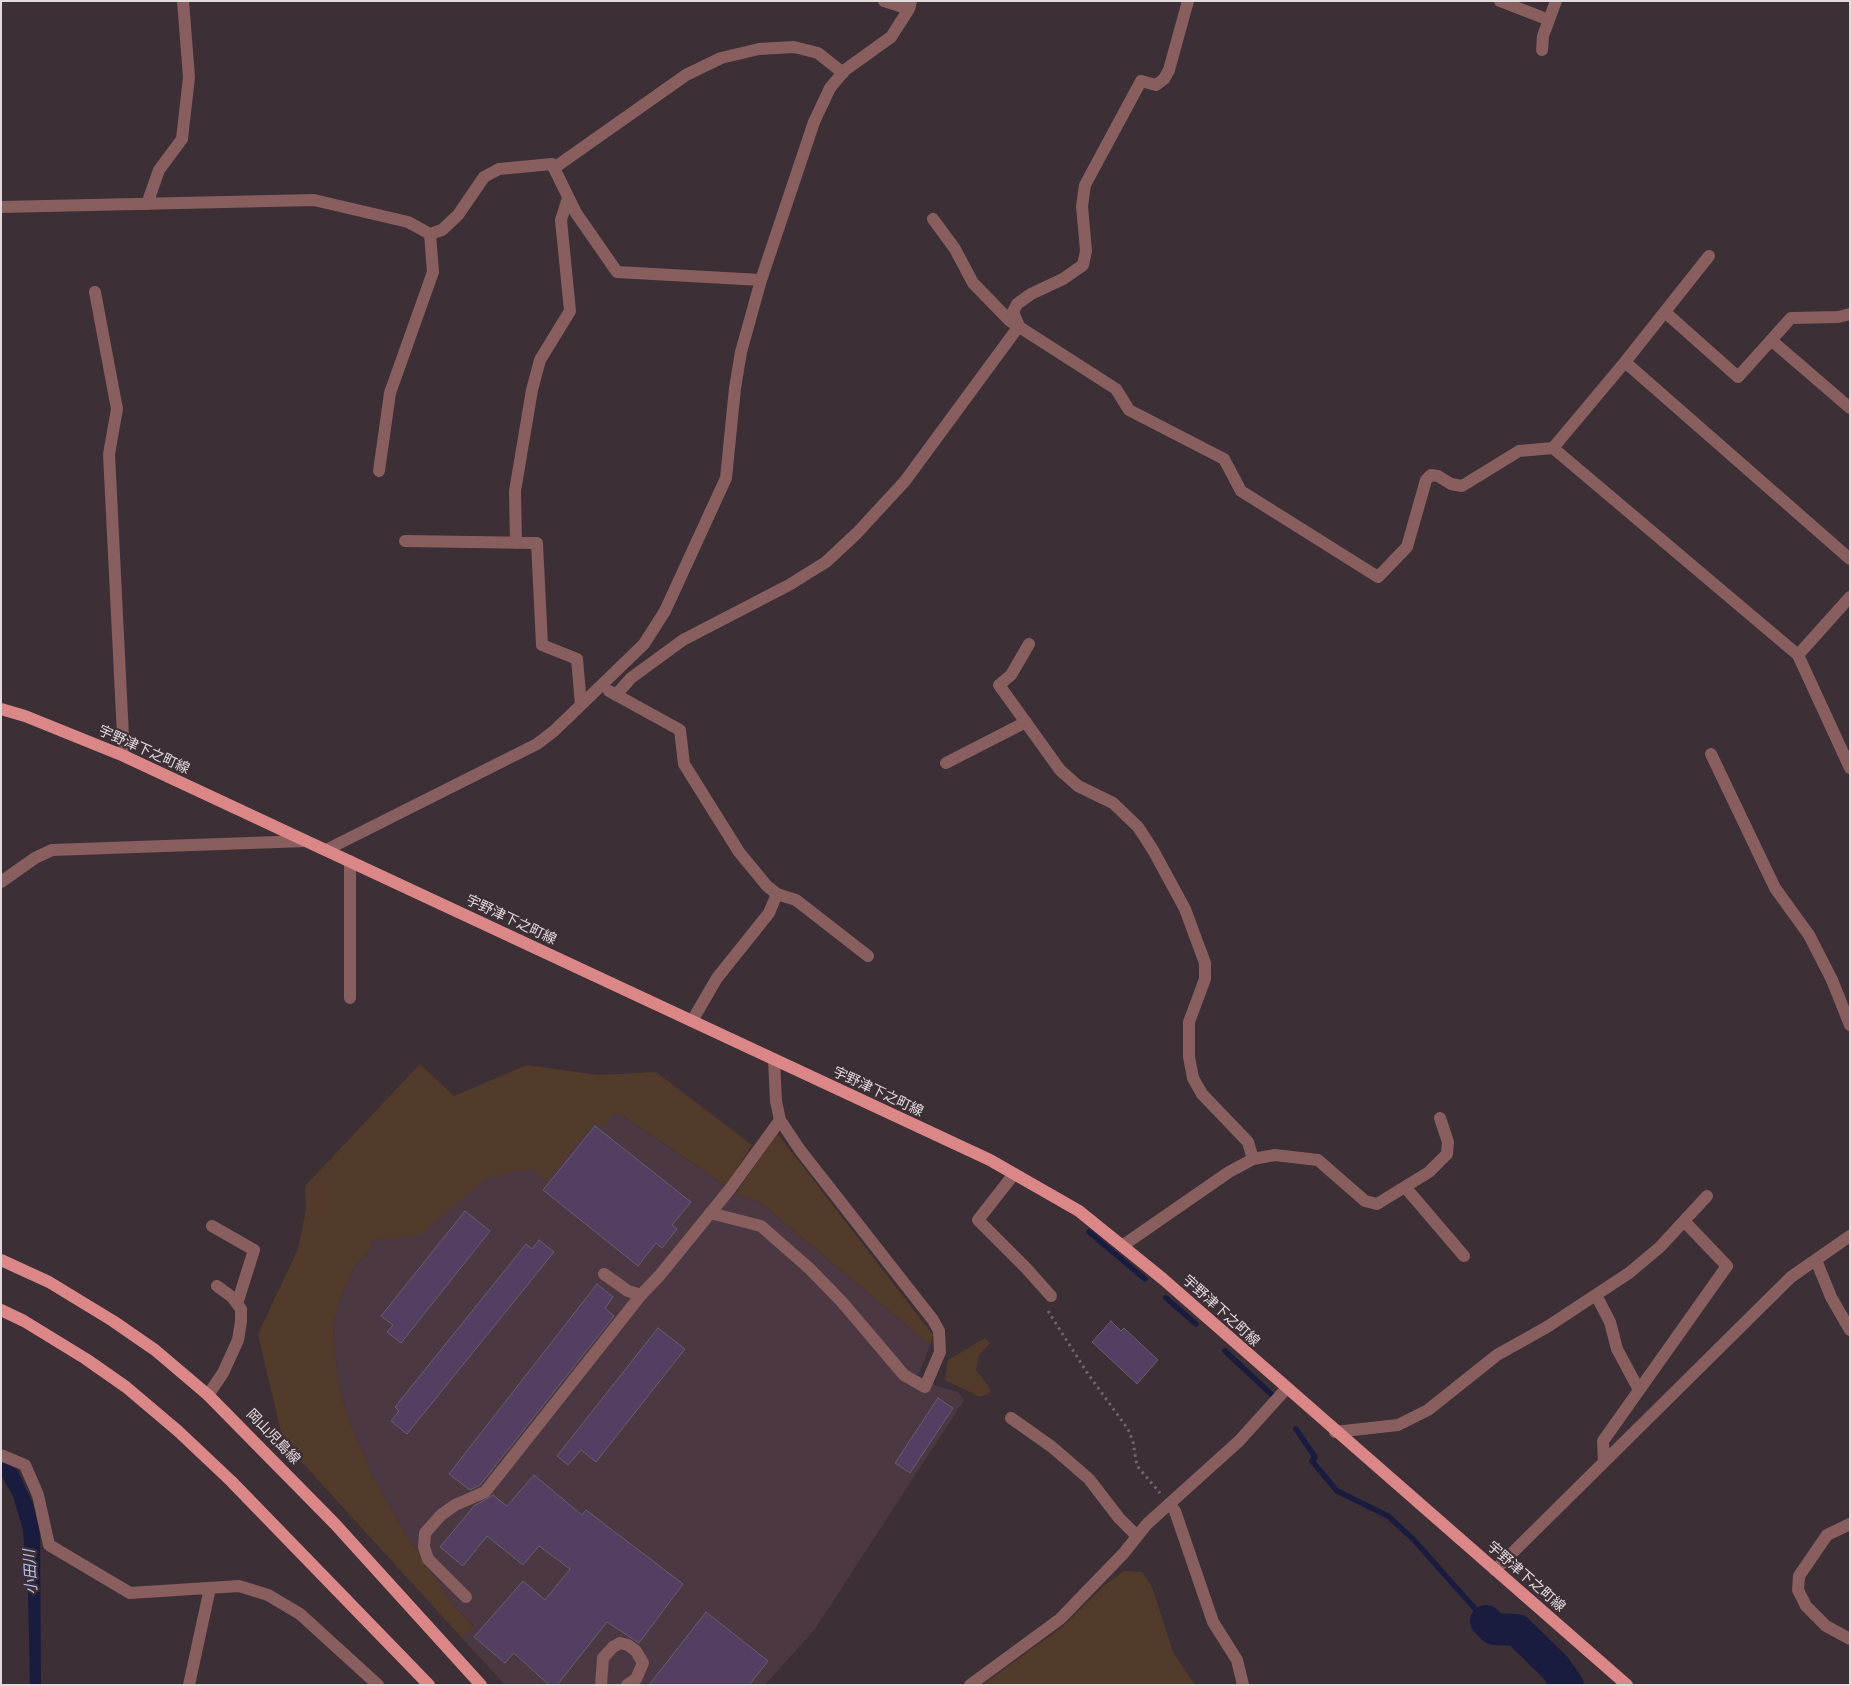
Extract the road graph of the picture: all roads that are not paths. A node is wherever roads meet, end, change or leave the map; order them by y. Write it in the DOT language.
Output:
graph roads {
  1 [pos="183,1"];
  2 [pos="884,1"];
  3 [pos="1188,1"];
  4 [pos="1500,1"];
  5 [pos="1556,1"];
  6 [pos="910,5"];
  7 [pos="1549,20"];
  8 [pos="1542,50"];
  9 [pos="843,73"];
  10 [pos="554,168"];
  11 [pos="568,198"];
  12 [pos="147,204"];
  13 [pos="1,207"];
  14 [pos="933,219"];
  15 [pos="430,234"];
  16 [pos="1709,256"];
  17 [pos="761,280"];
  18 [pos="95,292"];
  19 [pos="1666,313"];
  20 [pos="1850,314"];
  21 [pos="1019,326"];
  22 [pos="1771,340"];
  23 [pos="1625,362"];
  24 [pos="1850,408"];
  25 [pos="1552,448"];
  26 [pos="379,471"];
  27 [pos="405,541"];
  28 [pos="516,543"];
  29 [pos="1850,560"];
  30 [pos="1850,597"];
  31 [pos="1029,644"];
  32 [pos="1798,655"];
  33 [pos="600,686"];
  34 [pos="616,695"];
  35 [pos="581,705"];
  36 [pos="1,709"];
  37 [pos="1026,722"];
  38 [pos="1711,754"];
  39 [pos="124,756"];
  40 [pos="946,764"];
  41 [pos="1850,768"];
  42 [pos="306,841"];
  43 [pos="326,850"];
  44 [pos="350,861"];
  45 [pos="1,882"];
  46 [pos="777,894"];
  47 [pos="868,956"];
  48 [pos="350,998"];
  49 [pos="692,1021"];
  50 [pos="1850,1025"];
  51 [pos="774,1060"];
  52 [pos="1440,1118"];
  53 [pos="780,1120"];
  54 [pos="1253,1160"];
  55 [pos="1014,1174"];
  56 [pos="1405,1187"];
  57 [pos="1707,1196"];
  58 [pos="710,1213"];
  59 [pos="1684,1221"];
  60 [pos="212,1226"];
  61 [pos="1850,1236"];
  62 [pos="1122,1246"];
  63 [pos="1464,1256"];
  64 [pos="1,1260"];
  65 [pos="1816,1260"];
  66 [pos="604,1274"];
  67 [pos="217,1286"];
  68 [pos="1047,1291"];
  69 [pos="641,1295"];
  70 [pos="1596,1295"];
  71 [pos="238,1304"];
  72 [pos="1,1310"];
  73 [pos="1850,1330"];
  74 [pos="1286,1389"];
  75 [pos="1639,1390"];
  76 [pos="208,1394"];
  77 [pos="1011,1418"];
  78 [pos="1335,1432"];
  79 [pos="1,1455"];
  80 [pos="1604,1462"];
  81 [pos="1170,1504"];
  82 [pos="1850,1524"];
  83 [pos="1138,1536"];
  84 [pos="1495,1570"];
  85 [pos="210,1588"];
  86 [pos="466,1597"];
  87 [pos="1850,1639"];
  88 [pos="189,1685"];
  89 [pos="378,1685"];
  90 [pos="429,1685"];
  91 [pos="481,1685"];
  92 [pos="601,1685"];
  93 [pos="628,1685"];
  94 [pos="970,1685"];
  95 [pos="1243,1685"];
  96 [pos="1627,1685"];
  1 -- 12 [label="street"];
  2 -- 6 [label="street"];
  3 -- 21 [label="street"];
  4 -- 7 [label="street"];
  5 -- 7 [label="street"];
  6 -- 9 [label="street"];
  7 -- 8 [label="street"];
  9 -- 10 [label="street"];
  9 -- 17 [label="street"];
  10 -- 11 [label="street"];
  10 -- 15 [label="street"];
  11 -- 17 [label="street"];
  11 -- 28 [label="street"];
  12 -- 13 [label="street"];
  12 -- 15 [label="street"];
  14 -- 21 [label="street"];
  15 -- 26 [label="street"];
  16 -- 19 [label="street"];
  17 -- 33 [label="street"];
  18 -- 39 [label="street"];
  19 -- 22 [label="street"];
  19 -- 23 [label="street"];
  20 -- 22 [label="street"];
  21 -- 25 [label="street"];
  21 -- 34 [label="street"];
  22 -- 24 [label="street"];
  23 -- 25 [label="street"];
  23 -- 29 [label="street"];
  25 -- 32 [label="street"];
  27 -- 28 [label="street"];
  28 -- 35 [label="street"];
  30 -- 32 [label="street"];
  31 -- 37 [label="street"];
  32 -- 41 [label="street"];
  33 -- 34 [label="street"];
  33 -- 35 [label="street"];
  34 -- 46 [label="street"];
  35 -- 43 [label="street"];
  36 -- 39 [label="main road, 宇野津下之町線"];
  37 -- 40 [label="street"];
  37 -- 54 [label="street"];
  38 -- 50 [label="street"];
  39 -- 42 [label="main road, 宇野津下之町線"];
  42 -- 43 [label="main road, 宇野津下之町線"];
  42 -- 45 [label="street"];
  43 -- 44 [label="main road, 宇野津下之町線"];
  44 -- 48 [label="street"];
  44 -- 49 [label="main road, 宇野津下之町線"];
  46 -- 47 [label="street"];
  46 -- 49 [label="street"];
  49 -- 51 [label="main road, 宇野津下之町線"];
  51 -- 53 [label="street"];
  51 -- 55 [label="main road, 宇野津下之町線"];
  52 -- 56 [label="street"];
  53 -- 58 [label="street"];
  53 -- 58 [label="street"];
  54 -- 56 [label="street"];
  54 -- 62 [label="street"];
  55 -- 62 [label="main road, 宇野津下之町線"];
  55 -- 68 [label="street"];
  56 -- 63 [label="street"];
  57 -- 59 [label="street"];
  58 -- 69 [label="street"];
  59 -- 70 [label="street"];
  59 -- 75 [label="street"];
  60 -- 71 [label="street"];
  61 -- 65 [label="street"];
  62 -- 74 [label="main road, 宇野津下之町線"];
  64 -- 76 [label="main road, 岡山児島線"];
  65 -- 73 [label="street"];
  65 -- 80 [label="street"];
  66 -- 69 [label="street"];
  67 -- 71 [label="street"];
  69 -- 86 [label="street"];
  70 -- 75 [label="street"];
  70 -- 78 [label="street"];
  71 -- 76 [label="street"];
  72 -- 90 [label="main road"];
  74 -- 78 [label="main road, 宇野津下之町線"];
  74 -- 81 [label="street"];
  75 -- 80 [label="street"];
  76 -- 91 [label="main road, 岡山児島線"];
  77 -- 83 [label="street"];
  78 -- 84 [label="main road, 宇野津下之町線"];
  79 -- 85 [label="street"];
  80 -- 84 [label="street"];
  81 -- 83 [label="street"];
  81 -- 95 [label="street"];
  82 -- 87 [label="street"];
  83 -- 94 [label="street"];
  84 -- 96 [label="main road, 宇野津下之町線"];
  85 -- 88 [label="street"];
  85 -- 89 [label="street"];
  92 -- 93 [label="street"];
}
